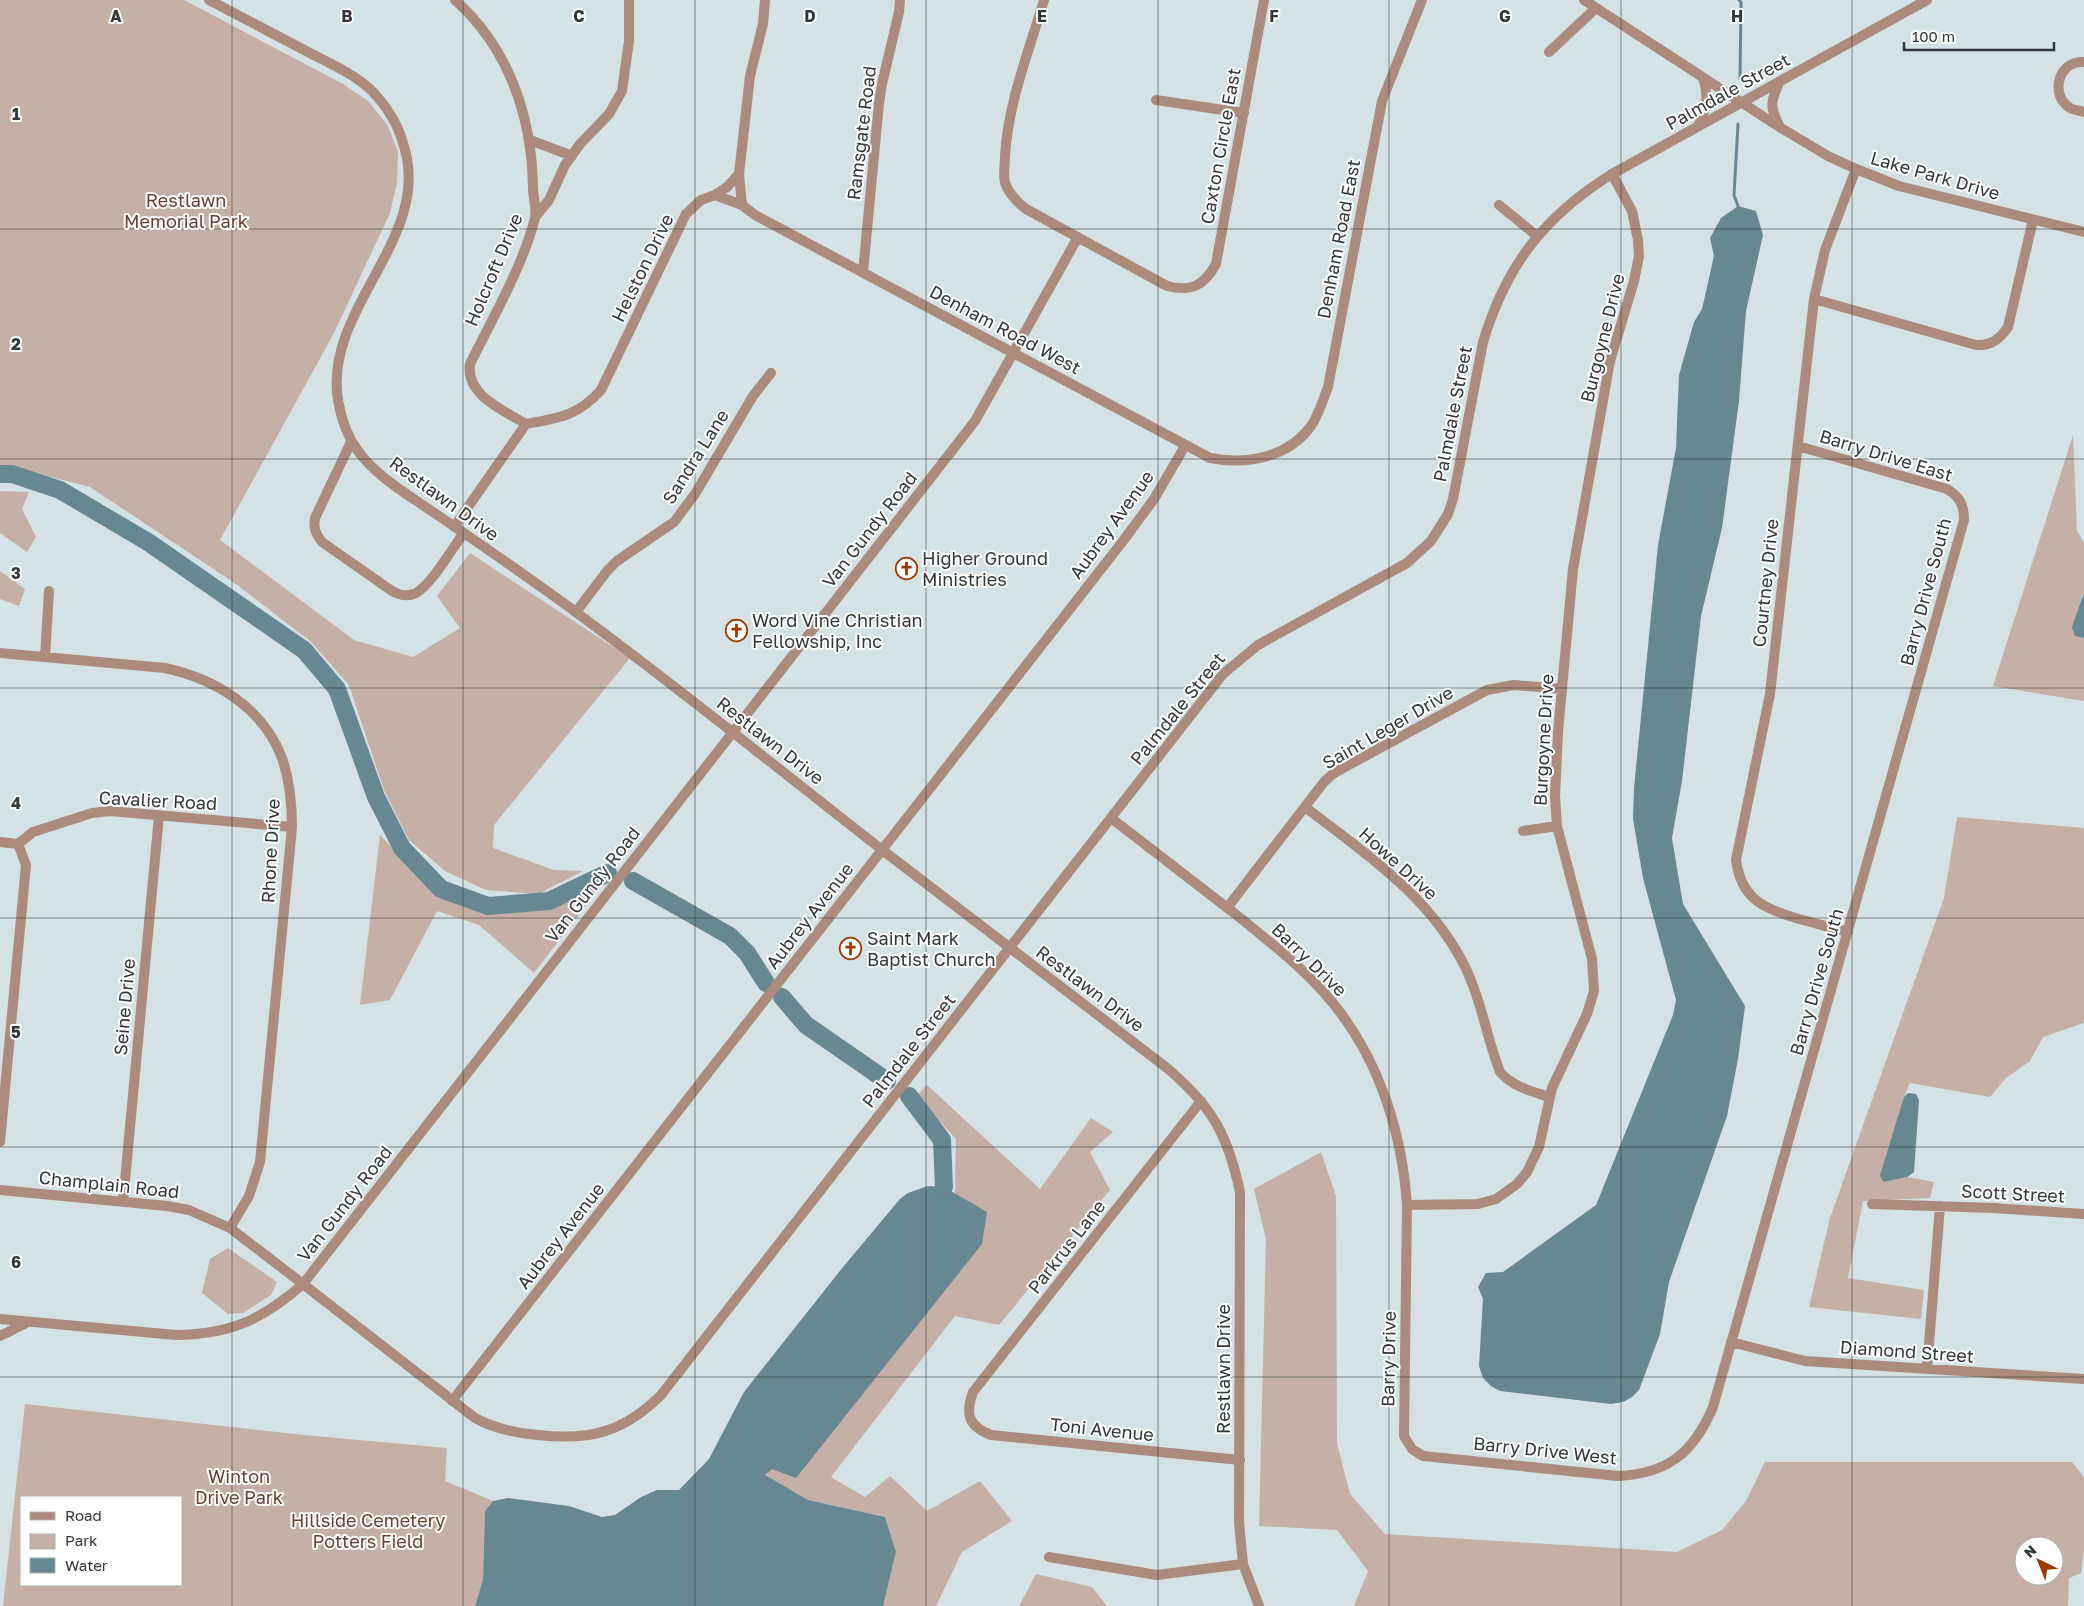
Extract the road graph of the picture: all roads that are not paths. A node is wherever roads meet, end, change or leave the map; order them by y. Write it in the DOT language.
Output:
graph roads {
  1 [pos="209,0"];
  2 [pos="455,0"];
  3 [pos="629,0"];
  4 [pos="765,0"];
  5 [pos="900,0"];
  6 [pos="1044,0"];
  7 [pos="1264,0"];
  8 [pos="1422,0"];
  9 [pos="1584,0"];
  10 [pos="1927,0"];
  11 [pos="1596,8"];
  12 [pos="1549,52"];
  13 [pos="2084,62"];
  14 [pos="1703,78"];
  15 [pos="1780,81"];
  16 [pos="1156,100"];
  17 [pos="1742,102"];
  18 [pos="2084,112"];
  19 [pos="1244,113"];
  20 [pos="1698,126"];
  21 [pos="1781,128"];
  22 [pos="530,140"];
  23 [pos="572,156"];
  24 [pos="1856,169"];
  25 [pos="739,174"];
  26 [pos="1612,174"];
  27 [pos="715,195"];
  28 [pos="1499,205"];
  29 [pos="742,206"];
  30 [pos="536,216"];
  31 [pos="2033,220"];
  32 [pos="2084,232"];
  33 [pos="1537,236"];
  34 [pos="1078,237"];
  35 [pos="862,272"];
  36 [pos="1814,299"];
  37 [pos="1014,354"];
  38 [pos="771,373"];
  39 [pos="526,424"];
  40 [pos="351,442"];
  41 [pos="1185,446"];
  42 [pos="1798,446"];
  43 [pos="1260,459"];
  44 [pos="1961,501"];
  45 [pos="454,527"];
  46 [pos="464,534"];
  47 [pos="49,591"];
  48 [pos="576,612"];
  49 [pos="0,653"];
  50 [pos="45,657"];
  51 [pos="1562,689"];
  52 [pos="733,732"];
  53 [pos="1305,807"];
  54 [pos="160,816"];
  55 [pos="1111,818"];
  56 [pos="1557,826"];
  57 [pos="292,827"];
  58 [pos="1523,831"];
  59 [pos="0,842"];
  60 [pos="18,844"];
  61 [pos="882,850"];
  62 [pos="1227,908"];
  63 [pos="1848,932"];
  64 [pos="1009,948"];
  65 [pos="1549,1097"];
  66 [pos="1201,1101"];
  67 [pos="0,1142"];
  68 [pos="0,1190"];
  69 [pos="123,1202"];
  70 [pos="1407,1204"];
  71 [pos="1872,1204"];
  72 [pos="1940,1206"];
  73 [pos="2084,1214"];
  74 [pos="230,1228"];
  75 [pos="303,1284"];
  76 [pos="0,1319"];
  77 [pos="30,1322"];
  78 [pos="0,1336"];
  79 [pos="1731,1342"];
  80 [pos="1927,1370"];
  81 [pos="2084,1379"];
  82 [pos="452,1401"];
  83 [pos="969,1417"];
  84 [pos="1412,1449"];
  85 [pos="1240,1460"];
  86 [pos="1674,1460"];
  87 [pos="1049,1557"];
  88 [pos="1243,1564"];
  89 [pos="1259,1606"];
  1 -- 40 [label="street, Restlawn Drive"];
  2 -- 22 [label="street, Holcroft Drive"];
  3 -- 23 [label="street"];
  4 -- 25 [label="street"];
  5 -- 35 [label="street, Ramsgate Road"];
  6 -- 34 [label="street"];
  7 -- 19 [label="street, Caxton Circle East"];
  8 -- 43 [label="street, Denham Road East"];
  9 -- 11 [label="street, Lake Park Drive"];
  10 -- 15 [label="street, Palmdale Street"];
  11 -- 12 [label="street"];
  11 -- 14 [label="street, Lake Park Drive"];
  13 -- 18 [label="street"];
  14 -- 17 [label="street, Lake Park Drive"];
  14 -- 20 [label="street"];
  15 -- 17 [label="street, Palmdale Street"];
  15 -- 21 [label="street"];
  16 -- 19 [label="street"];
  17 -- 20 [label="street, Palmdale Street"];
  17 -- 21 [label="street, Lake Park Drive"];
  19 -- 34 [label="street, Caxton Circle East"];
  20 -- 26 [label="street, Palmdale Street"];
  21 -- 24 [label="street, Lake Park Drive"];
  22 -- 23 [label="street"];
  22 -- 30 [label="street, Holcroft Drive"];
  23 -- 30 [label="street"];
  24 -- 31 [label="street, Lake Park Drive"];
  24 -- 36 [label="street, Courtney Drive"];
  25 -- 27 [label="street, Helston Drive"];
  25 -- 29 [label="street"];
  26 -- 33 [label="street, Palmdale Street"];
  26 -- 51 [label="street, Burgoyne Drive"];
  27 -- 29 [label="street"];
  27 -- 39 [label="street, Helston Drive"];
  28 -- 33 [label="street"];
  29 -- 35 [label="street, Denham Road West"];
  30 -- 39 [label="street, Holcroft Drive"];
  31 -- 32 [label="street, Lake Park Drive"];
  31 -- 36 [label="street"];
  33 -- 55 [label="street, Palmdale Street"];
  34 -- 37 [label="street, Van Gundy Road"];
  35 -- 37 [label="street, Denham Road West"];
  36 -- 42 [label="street, Courtney Drive"];
  37 -- 41 [label="street, Denham Road West"];
  37 -- 52 [label="street, Van Gundy Road"];
  38 -- 48 [label="street, Sandra Lane"];
  39 -- 45 [label="street"];
  40 -- 45 [label="street, Restlawn Drive"];
  40 -- 46 [label="street"];
  41 -- 43 [label="street, Denham Road West"];
  41 -- 61 [label="street, Aubrey Avenue"];
  42 -- 44 [label="street, Barry Drive East"];
  42 -- 63 [label="street, Courtney Drive"];
  44 -- 63 [label="street, Barry Drive South"];
  45 -- 46 [label="street, Restlawn Drive"];
  46 -- 48 [label="street, Restlawn Drive"];
  47 -- 50 [label="street"];
  48 -- 52 [label="street, Restlawn Drive"];
  49 -- 50 [label="street, Rhone Drive"];
  50 -- 57 [label="street, Rhone Drive"];
  51 -- 53 [label="street, Saint Leger Drive"];
  51 -- 56 [label="street, Burgoyne Drive"];
  52 -- 61 [label="street, Restlawn Drive"];
  52 -- 75 [label="street, Van Gundy Road"];
  53 -- 62 [label="street, Saint Leger Drive"];
  53 -- 65 [label="street, Howe Drive"];
  54 -- 57 [label="street, Cavalier Road"];
  54 -- 60 [label="street, Cavalier Road"];
  54 -- 69 [label="street, Seine Drive"];
  55 -- 62 [label="street, Barry Drive"];
  55 -- 64 [label="street, Palmdale Street"];
  56 -- 58 [label="street"];
  56 -- 65 [label="street, Burgoyne Drive"];
  57 -- 74 [label="street, Rhone Drive"];
  59 -- 60 [label="street"];
  60 -- 67 [label="street"];
  61 -- 64 [label="street, Restlawn Drive"];
  61 -- 82 [label="street, Aubrey Avenue"];
  62 -- 70 [label="street, Barry Drive"];
  63 -- 79 [label="street, Barry Drive South"];
  64 -- 66 [label="street, Restlawn Drive"];
  64 -- 82 [label="street, Palmdale Street"];
  65 -- 70 [label="street, Burgoyne Drive"];
  66 -- 83 [label="street, Parkrus Lane"];
  66 -- 85 [label="street, Restlawn Drive"];
  68 -- 69 [label="street, Champlain Road"];
  69 -- 74 [label="street, Champlain Road"];
  70 -- 84 [label="street, Barry Drive"];
  71 -- 72 [label="street, Scott Street"];
  72 -- 73 [label="street, Scott Street"];
  72 -- 80 [label="street"];
  74 -- 75 [label="street, Champlain Road"];
  75 -- 77 [label="street, Van Gundy Road"];
  75 -- 82 [label="street, Champlain Road"];
  76 -- 77 [label="street, Van Gundy Road"];
  77 -- 78 [label="street"];
  79 -- 80 [label="street, Diamond Street"];
  79 -- 86 [label="street, Barry Drive South"];
  80 -- 81 [label="street, Diamond Street"];
  83 -- 85 [label="street, Toni Avenue"];
  84 -- 86 [label="street, Barry Drive West"];
  85 -- 88 [label="street, Restlawn Drive"];
  87 -- 88 [label="street"];
  88 -- 89 [label="street, Restlawn Drive"];
}
